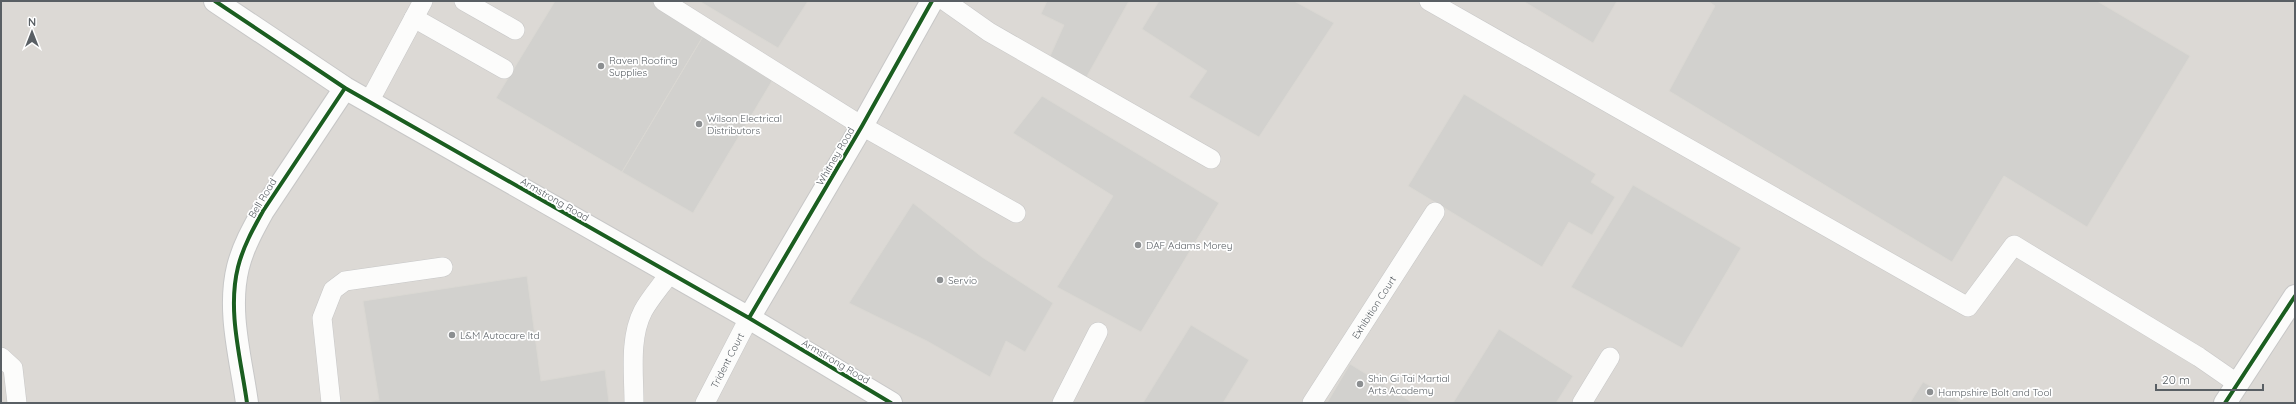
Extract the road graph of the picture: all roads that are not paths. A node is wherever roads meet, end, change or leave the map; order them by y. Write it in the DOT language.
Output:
graph roads {
  1 [pos="215,1"];
  2 [pos="423,1"];
  3 [pos="464,1"];
  4 [pos="663,1"];
  5 [pos="932,1"];
  6 [pos="944,1"];
  7 [pos="1429,1"];
  8 [pos="414,18"];
  9 [pos="515,30"];
  10 [pos="504,69"];
  11 [pos="344,88"];
  12 [pos="369,102"];
  13 [pos="862,126"];
  14 [pos="1211,159"];
  15 [pos="1435,212"];
  16 [pos="1016,213"];
  17 [pos="443,267"];
  18 [pos="670,273"];
  19 [pos="2295,296"];
  20 [pos="749,318"];
  21 [pos="1098,332"];
  22 [pos="1,357"];
  23 [pos="1610,357"];
  24 [pos="2238,384"];
  25 [pos="17,403"];
  26 [pos="247,403"];
  27 [pos="331,403"];
  28 [pos="634,403"];
  29 [pos="705,403"];
  30 [pos="891,403"];
  31 [pos="1062,403"];
  32 [pos="1312,403"];
  33 [pos="1582,403"];
  34 [pos="2226,403"];
  1 -- 11 [label="street, Armstrong Road"];
  2 -- 8 [label="lane"];
  3 -- 9 [label="lane"];
  4 -- 13 [label="lane"];
  5 -- 13 [label="street, Whitney Road"];
  6 -- 14 [label="lane"];
  7 -- 24 [label="lane"];
  8 -- 10 [label="lane"];
  8 -- 12 [label="lane"];
  11 -- 12 [label="street, Armstrong Road"];
  11 -- 26 [label="street, Bell Road"];
  12 -- 18 [label="street, Armstrong Road"];
  13 -- 16 [label="lane"];
  13 -- 20 [label="street, Whitney Road"];
  15 -- 32 [label="lane, Exhibition Court"];
  17 -- 27 [label="lane"];
  18 -- 20 [label="street, Armstrong Road"];
  18 -- 28 [label="lane"];
  19 -- 24 [label="street"];
  20 -- 29 [label="lane, Trident Court"];
  20 -- 30 [label="street, Armstrong Road"];
  21 -- 31 [label="lane"];
  22 -- 25 [label="lane"];
  23 -- 33 [label="lane"];
  24 -- 34 [label="street"];
}
